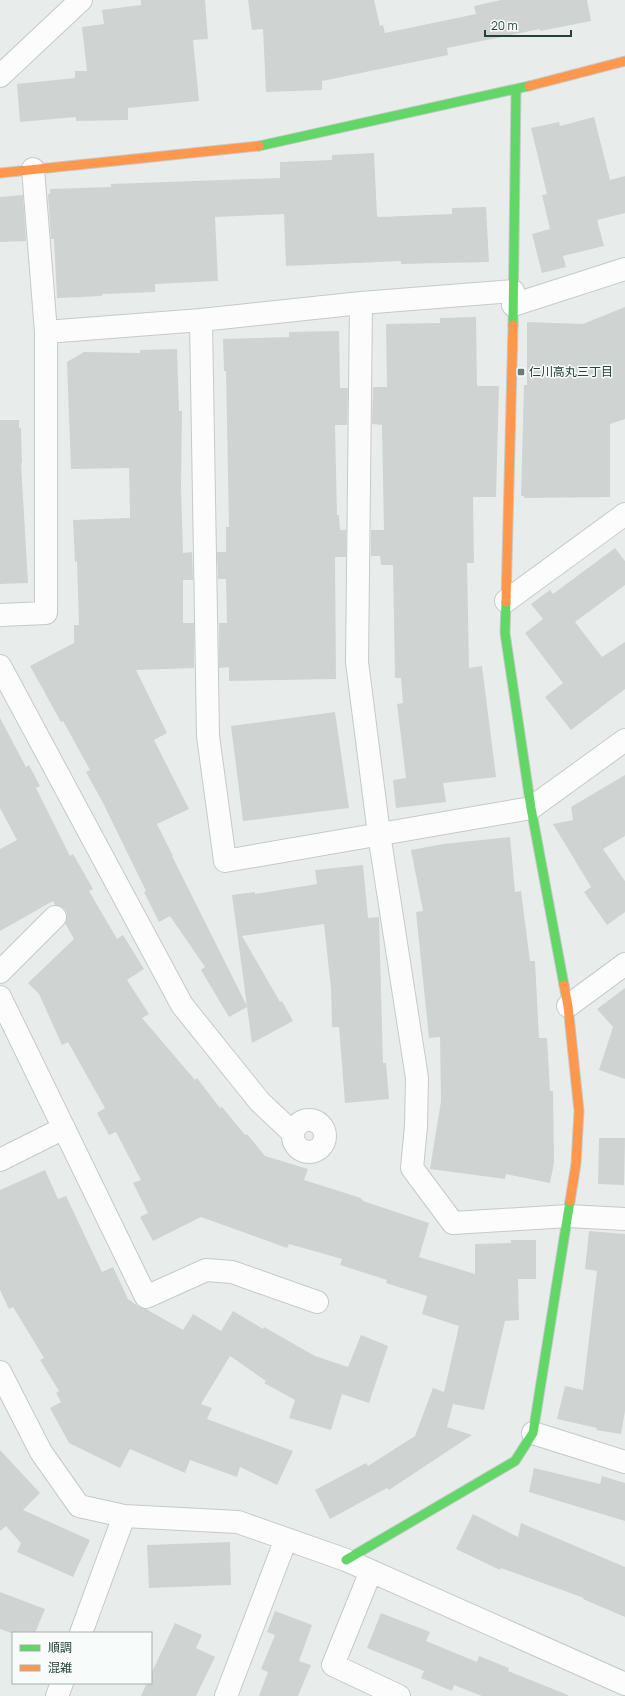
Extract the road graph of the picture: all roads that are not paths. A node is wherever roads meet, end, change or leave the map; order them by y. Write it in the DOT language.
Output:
graph roads {
  1 [pos="81,0"];
  2 [pos="625,61"];
  3 [pos="0,76"];
  4 [pos="516,89"];
  5 [pos="33,170"];
  6 [pos="0,173"];
  7 [pos="625,269"];
  8 [pos="513,298"];
  9 [pos="361,303"];
  10 [pos="201,320"];
  11 [pos="46,332"];
  12 [pos="625,514"];
  13 [pos="506,601"];
  14 [pos="0,615"];
  15 [pos="0,666"];
  16 [pos="625,740"];
  17 [pos="531,808"];
  18 [pos="379,834"];
  19 [pos="55,917"];
  20 [pos="625,964"];
  21 [pos="0,972"];
  22 [pos="0,997"];
  23 [pos="568,1006"];
  24 [pos="64,1128"];
  25 [pos="293,1133"];
  26 [pos="0,1160"];
  27 [pos="568,1216"];
  28 [pos="625,1219"];
  29 [pos="317,1302"];
  30 [pos="0,1372"];
  31 [pos="533,1434"];
  32 [pos="625,1462"];
  33 [pos="124,1516"];
  34 [pos="286,1539"];
  35 [pos="346,1560"];
  36 [pos="371,1571"];
  37 [pos="81,1632"];
  38 [pos="62,1684"];
  39 [pos="625,1684"];
  40 [pos="57,1696"];
  41 [pos="226,1696"];
  42 [pos="398,1696"];
  1 -- 3 [label="street"];
  2 -- 4 [label="street"];
  4 -- 5 [label="street"];
  4 -- 8 [label="street"];
  5 -- 6 [label="street"];
  5 -- 11 [label="street"];
  7 -- 8 [label="street"];
  8 -- 9 [label="street"];
  8 -- 13 [label="street"];
  9 -- 10 [label="street"];
  9 -- 18 [label="street"];
  10 -- 11 [label="street"];
  10 -- 18 [label="street"];
  11 -- 14 [label="street"];
  12 -- 13 [label="street"];
  13 -- 17 [label="street"];
  15 -- 25 [label="street"];
  16 -- 17 [label="street"];
  17 -- 18 [label="street"];
  17 -- 23 [label="street"];
  18 -- 27 [label="street"];
  19 -- 21 [label="street"];
  20 -- 23 [label="street"];
  22 -- 24 [label="street"];
  23 -- 27 [label="street"];
  24 -- 26 [label="street"];
  24 -- 29 [label="street"];
  27 -- 28 [label="street"];
  27 -- 31 [label="street"];
  30 -- 33 [label="street"];
  31 -- 32 [label="street"];
  31 -- 35 [label="street"];
  33 -- 34 [label="street"];
  33 -- 37 [label="street"];
  34 -- 35 [label="street"];
  34 -- 41 [label="street"];
  35 -- 36 [label="street"];
  36 -- 39 [label="street"];
  36 -- 42 [label="street"];
  38 -- 40 [label="street"];
}
